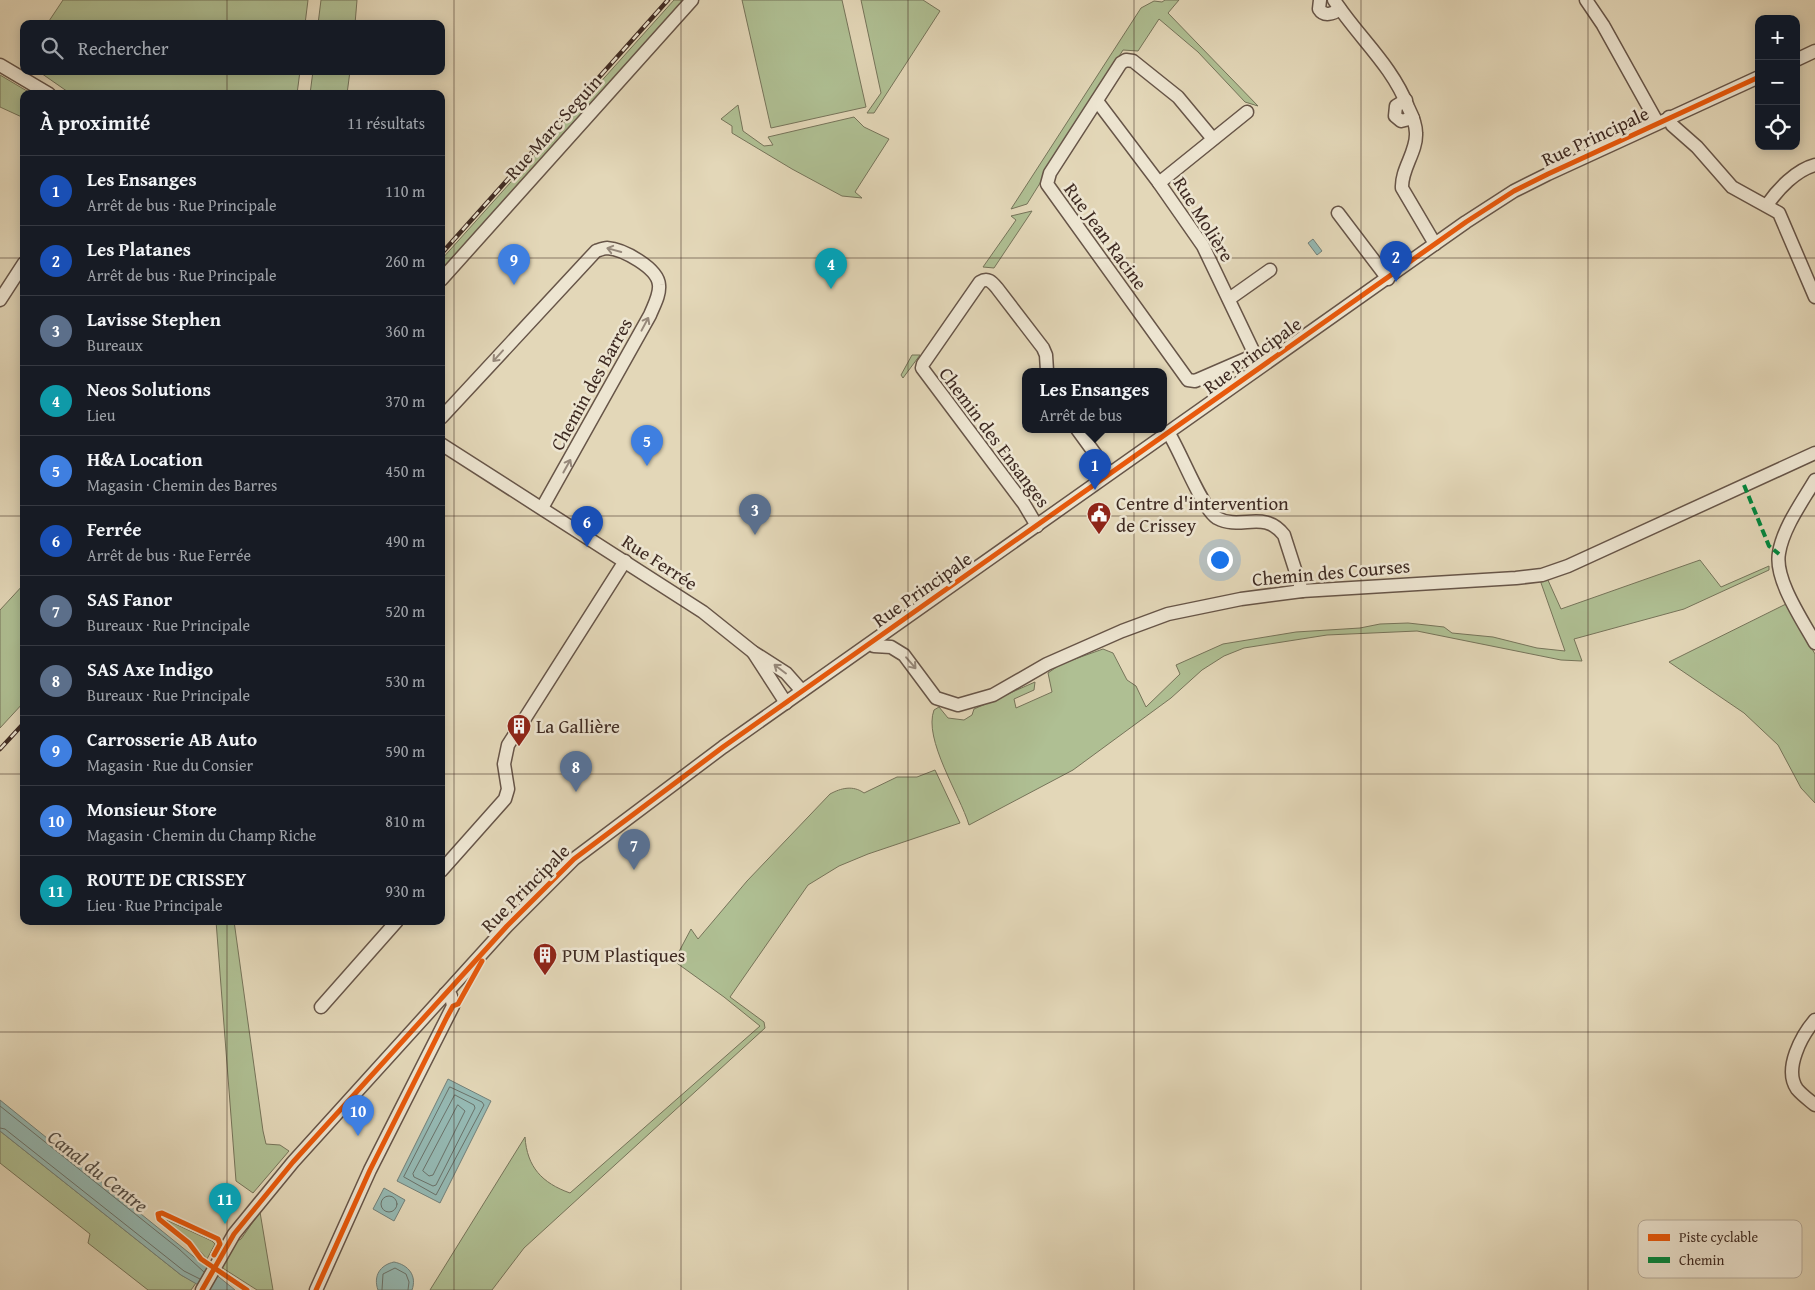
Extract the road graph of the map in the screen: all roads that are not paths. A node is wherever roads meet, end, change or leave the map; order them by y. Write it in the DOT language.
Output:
graph roads {
  1 [pos="692,0"];
  2 [pos="1320,0"];
  3 [pos="1590,1"];
  4 [pos="1337,4"];
  5 [pos="1815,51"];
  6 [pos="1800,58"];
  7 [pos="0,65"];
  8 [pos="1755,79"];
  9 [pos="42,90"];
  10 [pos="1097,102"];
  11 [pos="1247,112"];
  12 [pos="1663,120"];
  13 [pos="1213,140"];
  14 [pos="1815,165"];
  15 [pos="1159,183"];
  16 [pos="1767,205"];
  17 [pos="1338,213"];
  18 [pos="1435,244"];
  19 [pos="20,269"];
  20 [pos="1270,270"];
  21 [pos="445,276"];
  22 [pos="1388,279"];
  23 [pos="1815,298"];
  24 [pos="1229,299"];
  25 [pos="0,300"];
  26 [pos="1255,355"];
  27 [pos="1047,368"];
  28 [pos="1261,368"];
  29 [pos="445,414"];
  30 [pos="1168,432"];
  31 [pos="1081,433"];
  32 [pos="1167,433"];
  33 [pos="445,447"];
  34 [pos="1815,453"];
  35 [pos="1109,473"];
  36 [pos="1815,480"];
  37 [pos="542,508"];
  38 [pos="1037,526"];
  39 [pos="625,561"];
  40 [pos="1302,591"];
  41 [pos="872,643"];
  42 [pos="1815,643"];
  43 [pos="753,652"];
  44 [pos="802,691"];
  45 [pos="786,703"];
  46 [pos="445,866"];
  47 [pos="393,925"];
  48 [pos="445,994"];
  49 [pos="321,1007"];
  50 [pos="1815,1020"];
  51 [pos="1815,1105"];
  52 [pos="202,1290"];
  53 [pos="316,1290"];
  1 -- 21 [label="street, Rue Marc Seguin"];
  2 -- 4 [label="street"];
  3 -- 12 [label="street"];
  4 -- 18 [label="street"];
  5 -- 6 [label="street"];
  7 -- 9 [label="street"];
  8 -- 12 [label="street, Rue Principale"];
  10 -- 13 [label="street, Rue Jean Racine"];
  10 -- 15 [label="street, Rue Molière"];
  10 -- 26 [label="street, Rue Jean Racine"];
  11 -- 13 [label="street"];
  12 -- 16 [label="street"];
  12 -- 18 [label="street, Rue Principale"];
  13 -- 15 [label="street"];
  14 -- 16 [label="street"];
  15 -- 24 [label="street, Rue Molière"];
  16 -- 23 [label="street"];
  17 -- 22 [label="street"];
  18 -- 22 [label="street, Rue Principale"];
  19 -- 25 [label="street"];
  20 -- 24 [label="street"];
  22 -- 28 [label="street, Rue Principale"];
  24 -- 26 [label="street, Rue Molière"];
  26 -- 28 [label="street, Rue Molière"];
  27 -- 38 [label="street, Chemin des Ensanges"];
  28 -- 30 [label="street, Rue Principale"];
  37 -- 29 [label="street, Chemin des Barres, one-way"];
  30 -- 40 [label="street"];
  31 -- 35 [label="street"];
  32 -- 35 [label="street, Rue Principale"];
  33 -- 37 [label="street, Rue Ferrée"];
  34 -- 40 [label="street, Chemin des Courses"];
  35 -- 38 [label="street, Rue Principale"];
  36 -- 42 [label="street"];
  37 -- 39 [label="street, Rue Ferrée"];
  38 -- 41 [label="street, Rue Principale"];
  39 -- 43 [label="street, Rue Ferrée"];
  39 -- 46 [label="street"];
  41 -- 40 [label="street, Chemin des Courses, one-way"];
  41 -- 44 [label="street, Rue Principale"];
  44 -- 43 [label="street, Rue Ferrée, one-way"];
  43 -- 45 [label="street, Rue Ferrée"];
  44 -- 45 [label="street, Rue Principale"];
  45 -- 48 [label="street, Rue Principale"];
  47 -- 49 [label="street"];
  48 -- 52 [label="street, Rue Principale"];
  48 -- 53 [label="street"];
  50 -- 51 [label="street"];
}
